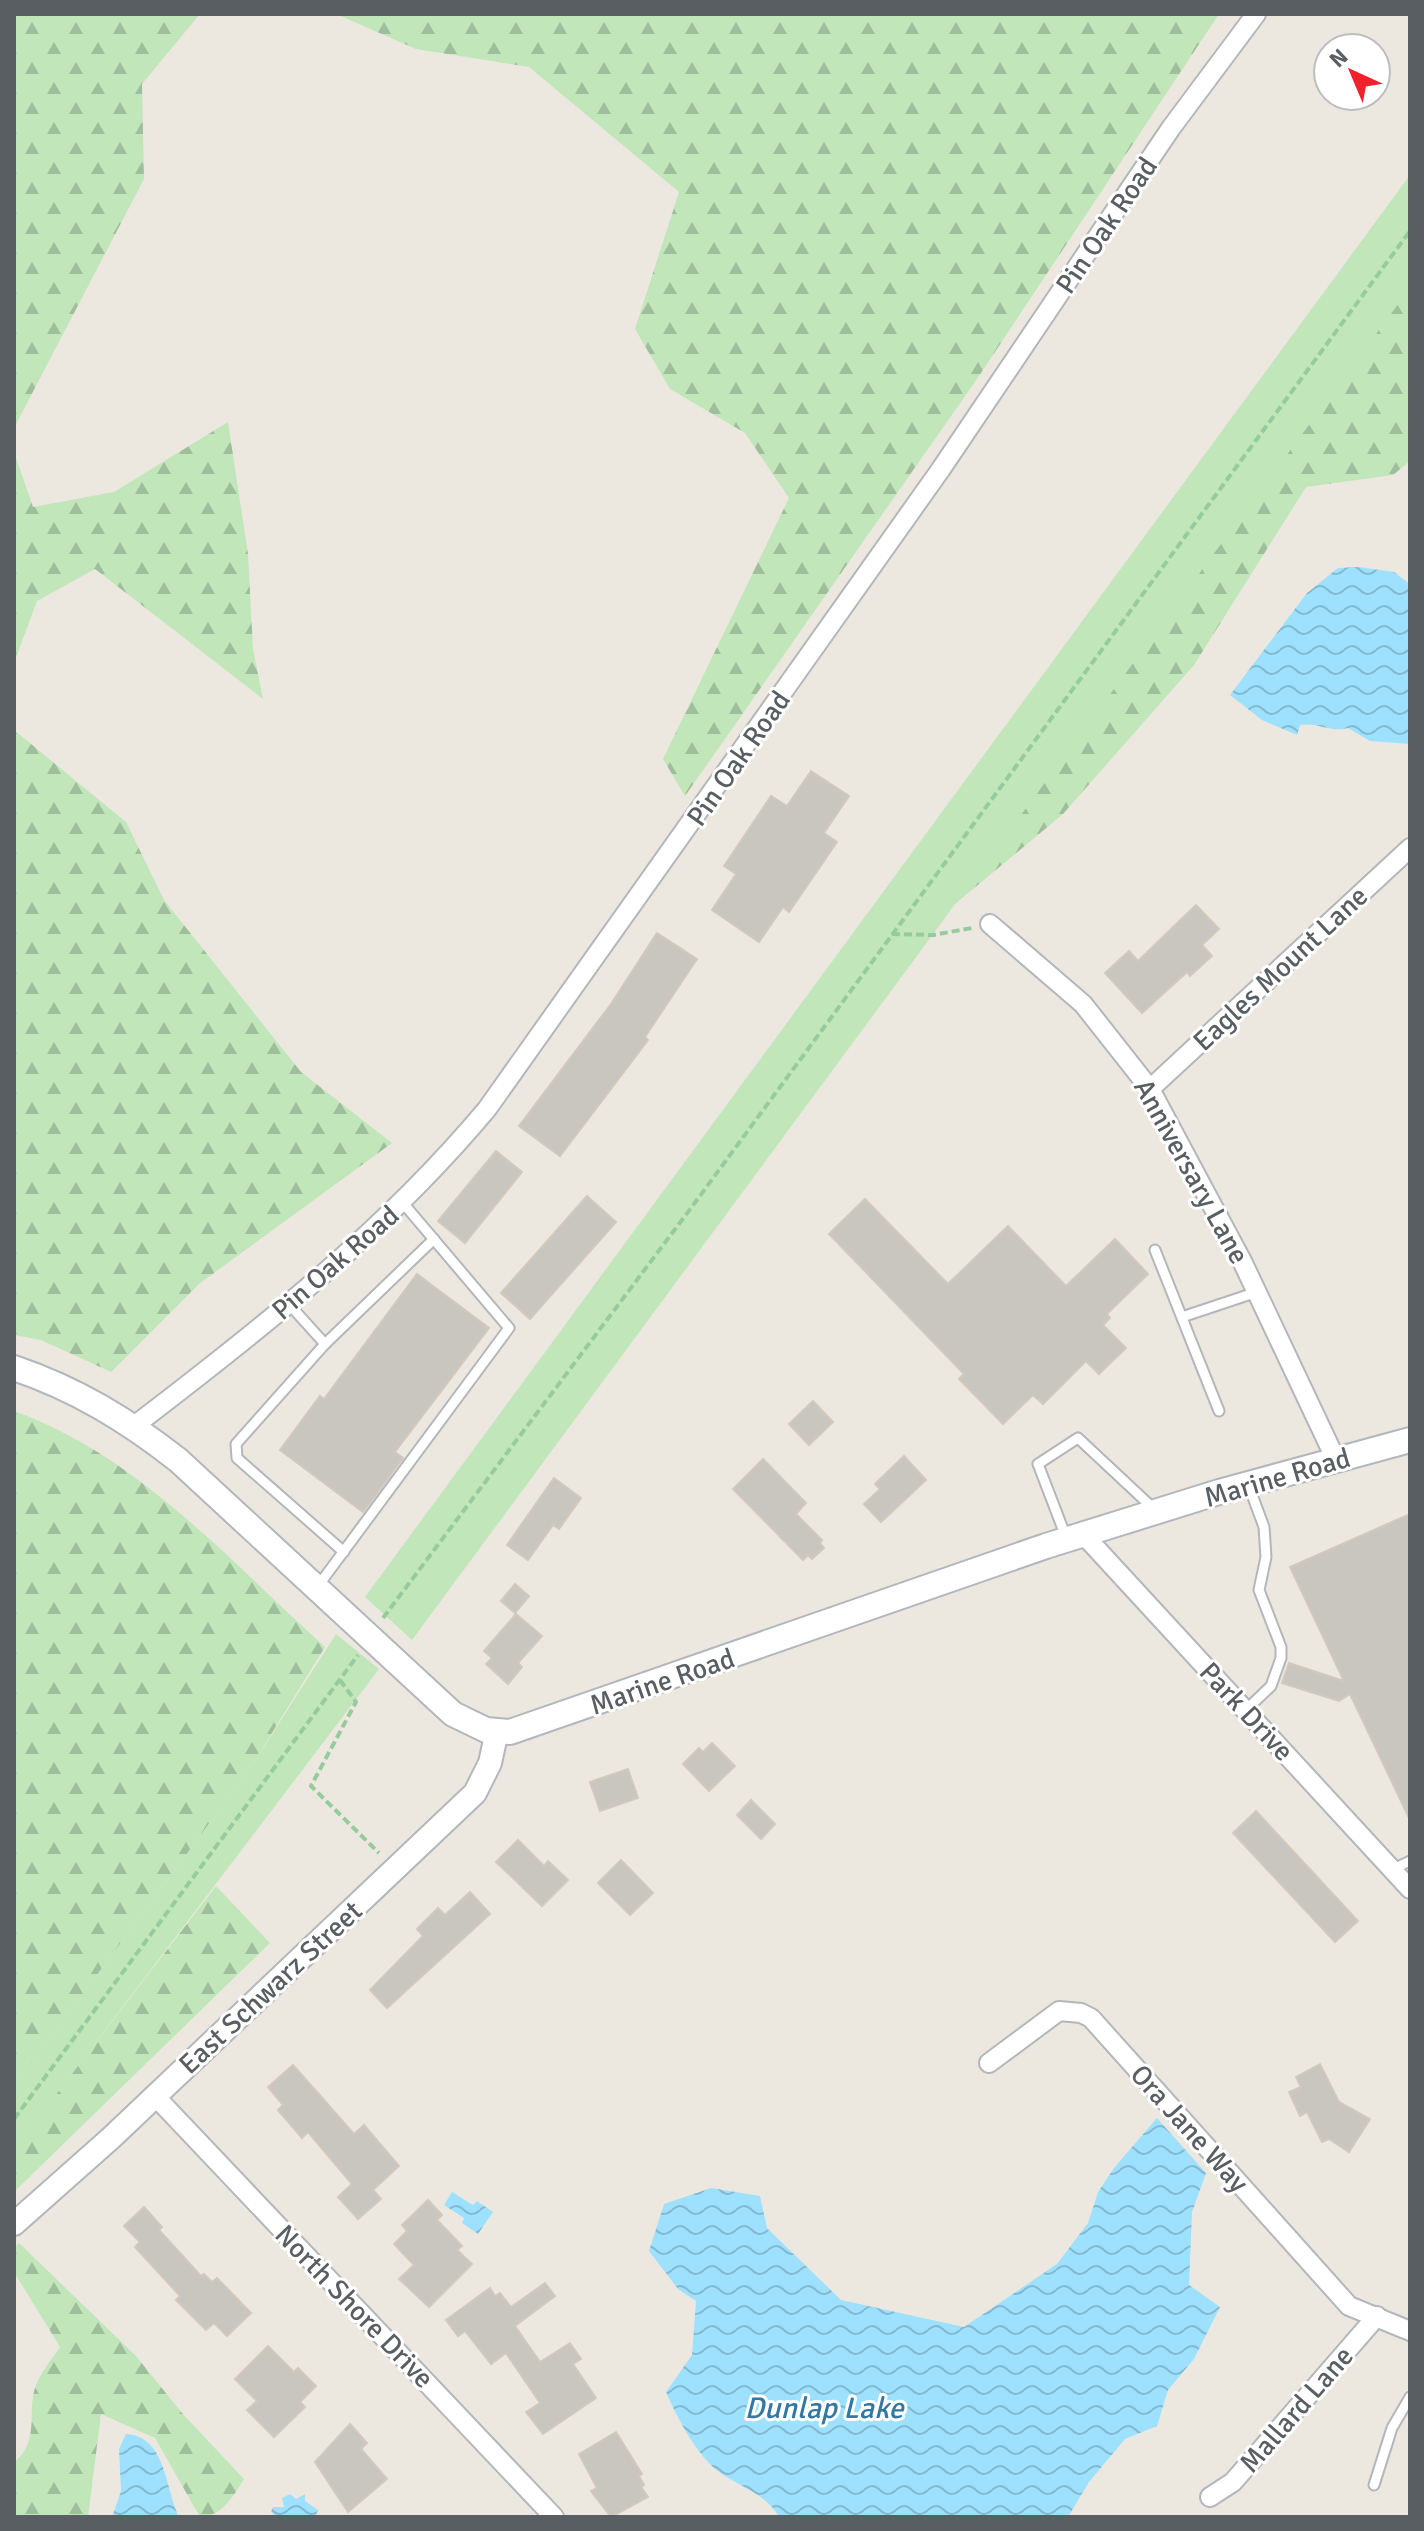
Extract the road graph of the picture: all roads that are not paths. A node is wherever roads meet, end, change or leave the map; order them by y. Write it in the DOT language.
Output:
graph roads {
  1 [pos="1256,14"];
  2 [pos="1410,848"];
  3 [pos="990,924"];
  4 [pos="1150,1089"];
  5 [pos="403,1203"];
  6 [pos="434,1239"];
  7 [pos="1155,1250"];
  8 [pos="1257,1292"];
  9 [pos="288,1303"];
  10 [pos="1182,1317"];
  11 [pos="325,1344"];
  12 [pos="14,1368"];
  13 [pos="1219,1411"];
  14 [pos="134,1426"];
  15 [pos="1410,1440"];
  16 [pos="1336,1460"];
  17 [pos="1248,1484"];
  18 [pos="1156,1512"];
  19 [pos="1075,1537"];
  20 [pos="344,1552"];
  21 [pos="316,1589"];
  22 [pos="1246,1710"];
  23 [pos="497,1731"];
  24 [pos="1410,1861"];
  25 [pos="1391,1870"];
  26 [pos="1410,1889"];
  27 [pos="989,2063"];
  28 [pos="155,2096"];
  29 [pos="14,2224"];
  30 [pos="1377,2316"];
  31 [pos="1410,2331"];
  32 [pos="1410,2397"];
  33 [pos="1374,2485"];
  34 [pos="1210,2497"];
  35 [pos="554,2517"];
  1 -- 5 [label="street, Pin Oak Road"];
  2 -- 4 [label="street, Eagles Mount Lane"];
  3 -- 4 [label="street, Anniversary Lane"];
  4 -- 8 [label="street, Anniversary Lane"];
  5 -- 6 [label="lane"];
  5 -- 9 [label="street, Pin Oak Road"];
  6 -- 11 [label="lane"];
  6 -- 20 [label="lane"];
  7 -- 10 [label="lane"];
  8 -- 10 [label="lane"];
  8 -- 16 [label="street, Anniversary Lane"];
  9 -- 11 [label="lane"];
  9 -- 14 [label="street, Pin Oak Road"];
  10 -- 13 [label="lane"];
  11 -- 20 [label="lane"];
  12 -- 14 [label="main road, Marine Road"];
  14 -- 21 [label="main road, Marine Road"];
  15 -- 16 [label="main road, Marine Road"];
  16 -- 17 [label="main road, Marine Road"];
  17 -- 18 [label="main road, Marine Road"];
  17 -- 22 [label="lane"];
  18 -- 19 [label="main road, Marine Road"];
  18 -- 19 [label="lane"];
  19 -- 22 [label="street, Park Drive"];
  19 -- 23 [label="main road, Marine Road"];
  20 -- 21 [label="lane"];
  21 -- 23 [label="main road, Marine Road"];
  22 -- 25 [label="street, Park Drive"];
  23 -- 28 [label="street, East Schwarz Street"];
  24 -- 25 [label="lane"];
  25 -- 26 [label="street, Park Drive"];
  27 -- 30 [label="street, Ora Jane Way"];
  28 -- 29 [label="street, East Schwarz Street"];
  28 -- 35 [label="street, North Shore Drive"];
  30 -- 31 [label="street, Ora Jane Way"];
  30 -- 34 [label="street, Mallard Lane"];
  32 -- 33 [label="lane"];
}
